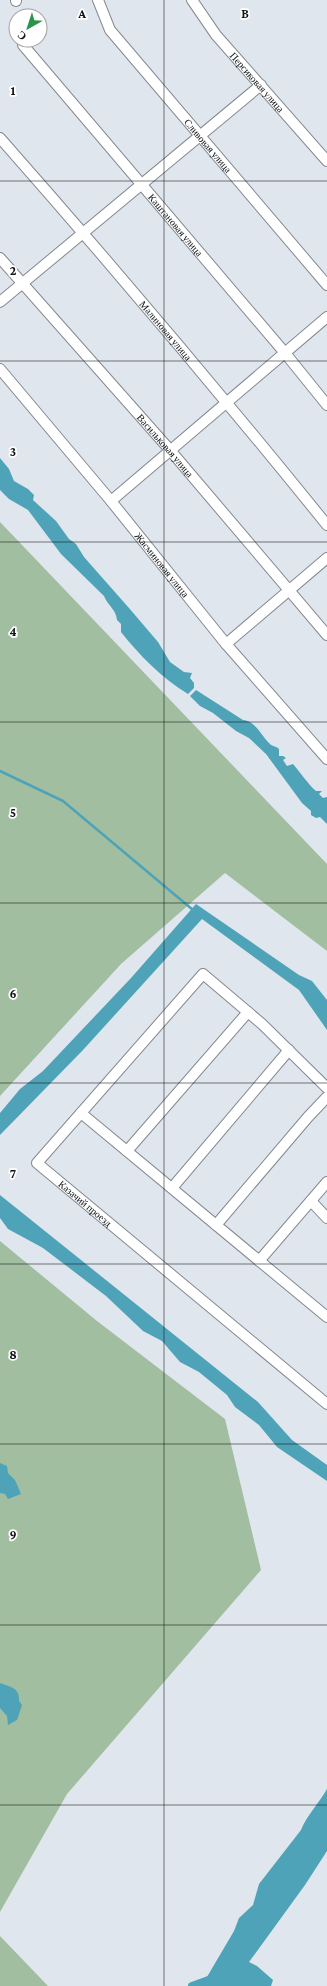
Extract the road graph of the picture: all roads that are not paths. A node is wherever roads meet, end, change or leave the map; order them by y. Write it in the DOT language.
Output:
graph roads {
  1 [pos="98,0"];
  2 [pos="192,0"];
  3 [pos="25,48"];
  4 [pos="261,85"];
  5 [pos="200,136"];
  6 [pos="0,138"];
  7 [pos="327,161"];
  8 [pos="142,184"];
  9 [pos="84,233"];
  10 [pos="0,258"];
  11 [pos="23,284"];
  12 [pos="327,285"];
  13 [pos="0,302"];
  14 [pos="327,317"];
  15 [pos="285,353"];
  16 [pos="0,369"];
  17 [pos="227,401"];
  18 [pos="327,405"];
  19 [pos="170,450"];
  20 [pos="111,501"];
  21 [pos="327,526"];
  22 [pos="327,558"];
  23 [pos="290,591"];
  24 [pos="327,635"];
  25 [pos="226,644"];
  26 [pos="327,759"];
  27 [pos="248,1012"];
  28 [pos="289,1050"];
  29 [pos="327,1088"];
  30 [pos="327,1097"];
  31 [pos="81,1113"];
  32 [pos="127,1151"];
  33 [pos="327,1182"];
  34 [pos="172,1188"];
  35 [pos="311,1201"];
  36 [pos="327,1218"];
  37 [pos="216,1225"];
  38 [pos="259,1261"];
  39 [pos="327,1317"];
  40 [pos="327,1404"];
  1 -- 5 [label="street, Сливовая улица"];
  2 -- 4 [label="street, Персиковая улица"];
  3 -- 8 [label="street, Каштановая улица"];
  4 -- 5 [label="street"];
  4 -- 7 [label="street, Персиковая улица"];
  5 -- 8 [label="street"];
  5 -- 12 [label="street, Сливовая улица"];
  6 -- 9 [label="street, Малиновая улица"];
  8 -- 9 [label="street"];
  8 -- 15 [label="street, Каштановая улица"];
  9 -- 11 [label="street"];
  9 -- 17 [label="street, Малиновая улица"];
  10 -- 11 [label="street, Васильковая улица"];
  11 -- 13 [label="street"];
  11 -- 19 [label="street, Васильковая улица"];
  14 -- 15 [label="street"];
  15 -- 17 [label="street"];
  15 -- 18 [label="street, Каштановая улица"];
  16 -- 20 [label="street, Жасминовая улица"];
  17 -- 19 [label="street"];
  17 -- 21 [label="street, Малиновая улица"];
  19 -- 20 [label="street"];
  19 -- 23 [label="street, Васильковая улица"];
  20 -- 25 [label="street, Жасминовая улица"];
  22 -- 23 [label="street"];
  23 -- 24 [label="street, Васильковая улица"];
  23 -- 25 [label="street"];
  25 -- 26 [label="street, Жасминовая улица"];
  27 -- 28 [label="street"];
  27 -- 31 [label="street, Казачий проезд"];
  27 -- 32 [label="street"];
  28 -- 29 [label="street"];
  28 -- 34 [label="street"];
  30 -- 37 [label="street"];
  31 -- 32 [label="street"];
  31 -- 40 [label="street, Казачий проезд"];
  32 -- 34 [label="street"];
  33 -- 35 [label="street"];
  34 -- 37 [label="street"];
  35 -- 36 [label="street"];
  35 -- 38 [label="street"];
  37 -- 38 [label="street"];
  38 -- 39 [label="street"];
}
